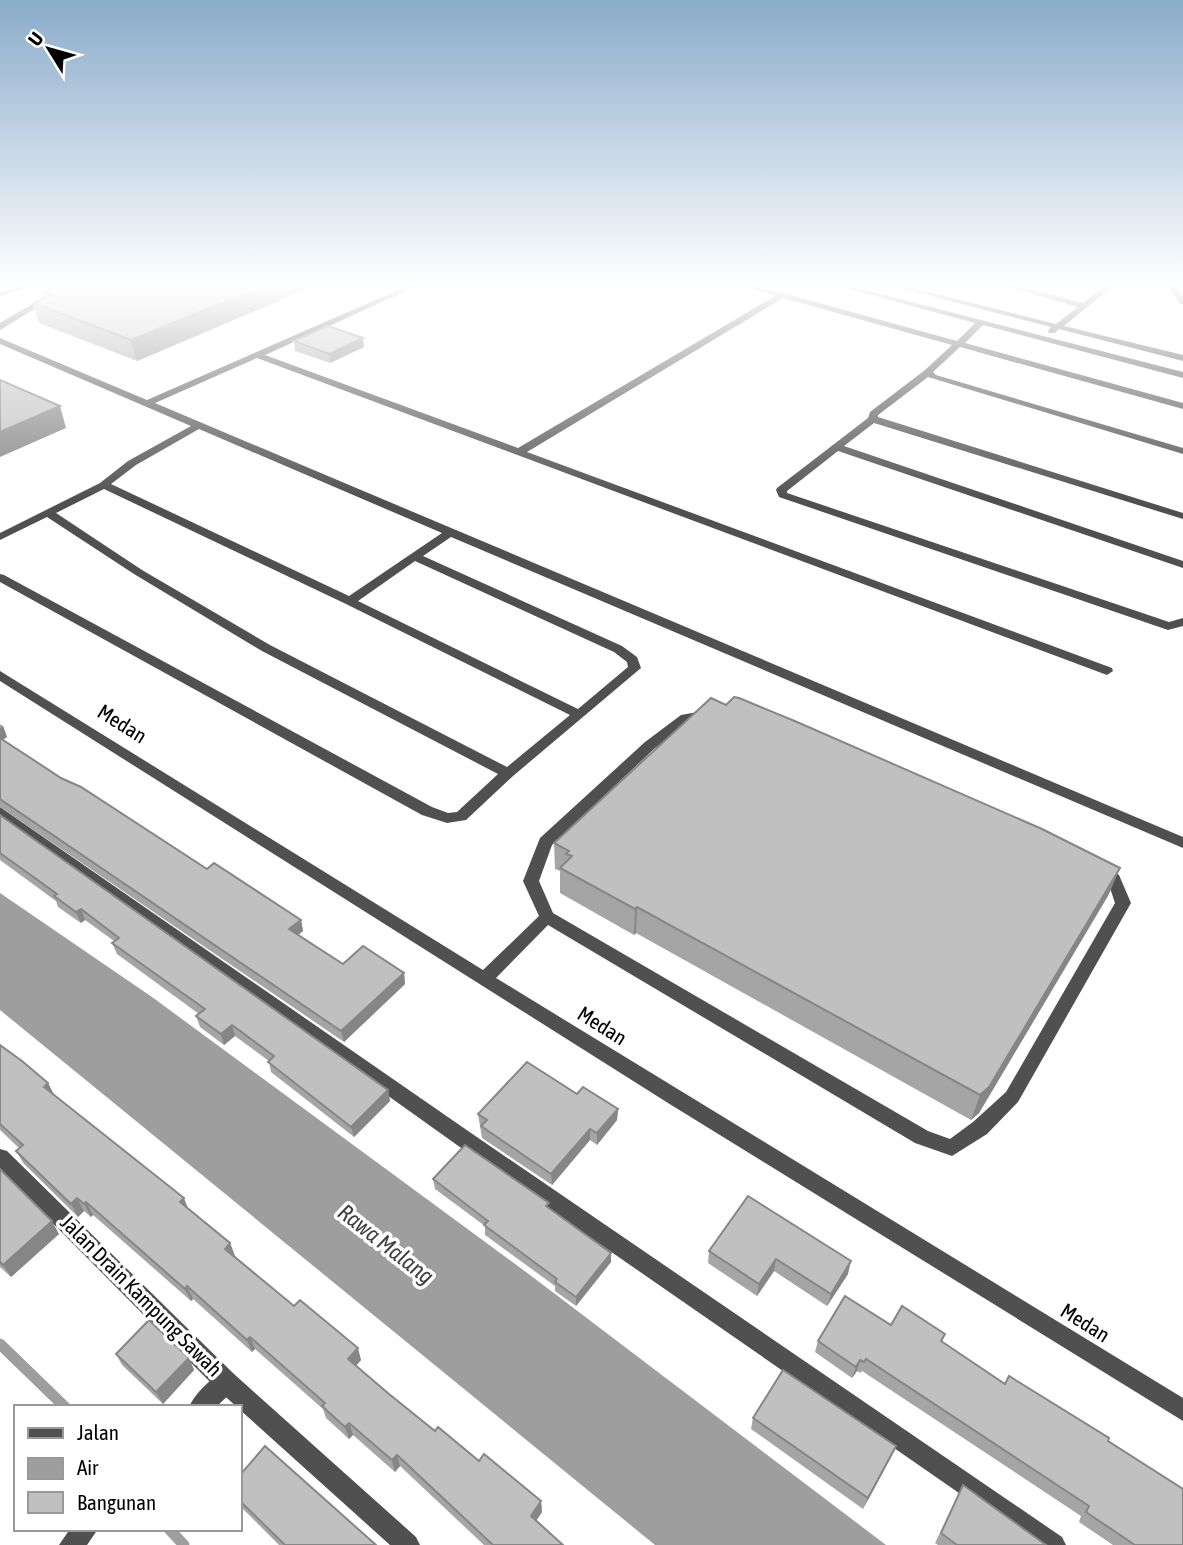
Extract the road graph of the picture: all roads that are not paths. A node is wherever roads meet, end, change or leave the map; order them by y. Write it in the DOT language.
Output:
graph roads {
  1 [pos="34,355"];
  2 [pos="257,355"];
  3 [pos="681,355"];
  4 [pos="944,355"];
  5 [pos="1000,355"];
  6 [pos="1110,355"];
  7 [pos="928,372"];
  8 [pos="1183,374"];
  9 [pos="148,403"];
  10 [pos="1183,406"];
  11 [pos="873,419"];
  12 [pos="199,425"];
  13 [pos="837,447"];
  14 [pos="1183,451"];
  15 [pos="519,452"];
  16 [pos="104,485"];
  17 [pos="48,513"];
  18 [pos="1183,516"];
  19 [pos="452,531"];
  20 [pos="0,537"];
  21 [pos="415,556"];
  22 [pos="1183,565"];
  23 [pos="0,577"];
  24 [pos="350,601"];
  25 [pos="1183,622"];
  26 [pos="1107,671"];
  27 [pos="0,675"];
  28 [pos="580,715"];
  29 [pos="508,773"];
  30 [pos="0,812"];
  31 [pos="1183,843"];
  32 [pos="547,917"];
  33 [pos="485,979"];
  34 [pos="0,1157"];
  35 [pos="226,1382"];
  36 [pos="202,1405"];
  37 [pos="1183,1410"];
  38 [pos="84,1531"];
  39 [pos="71,1545"];
  40 [pos="408,1545"];
  41 [pos="1054,1545"];
  1 -- 9 [label="street"];
  2 -- 9 [label="street"];
  2 -- 15 [label="street"];
  3 -- 15 [label="street"];
  4 -- 7 [label="street"];
  5 -- 10 [label="street"];
  6 -- 8 [label="street"];
  7 -- 11 [label="street"];
  7 -- 14 [label="street"];
  9 -- 12 [label="street"];
  11 -- 13 [label="street"];
  11 -- 18 [label="street"];
  12 -- 16 [label="street"];
  12 -- 19 [label="street"];
  13 -- 22 [label="street"];
  13 -- 25 [label="street"];
  15 -- 26 [label="street"];
  16 -- 17 [label="street"];
  16 -- 24 [label="street"];
  17 -- 20 [label="street"];
  17 -- 29 [label="street"];
  19 -- 21 [label="street"];
  19 -- 31 [label="street"];
  21 -- 24 [label="street"];
  21 -- 28 [label="street"];
  23 -- 29 [label="street"];
  24 -- 28 [label="street"];
  27 -- 33 [label="street, Medan"];
  28 -- 29 [label="street"];
  30 -- 41 [label="street"];
  32 -- 32 [label="street"];
  32 -- 33 [label="street"];
  33 -- 37 [label="street, Medan"];
  34 -- 35 [label="street, Jalan Drain Kampung Sawah"];
  35 -- 36 [label="street"];
  35 -- 40 [label="street, Jalan Drain Kampung Sawah"];
  38 -- 39 [label="street"];
}
